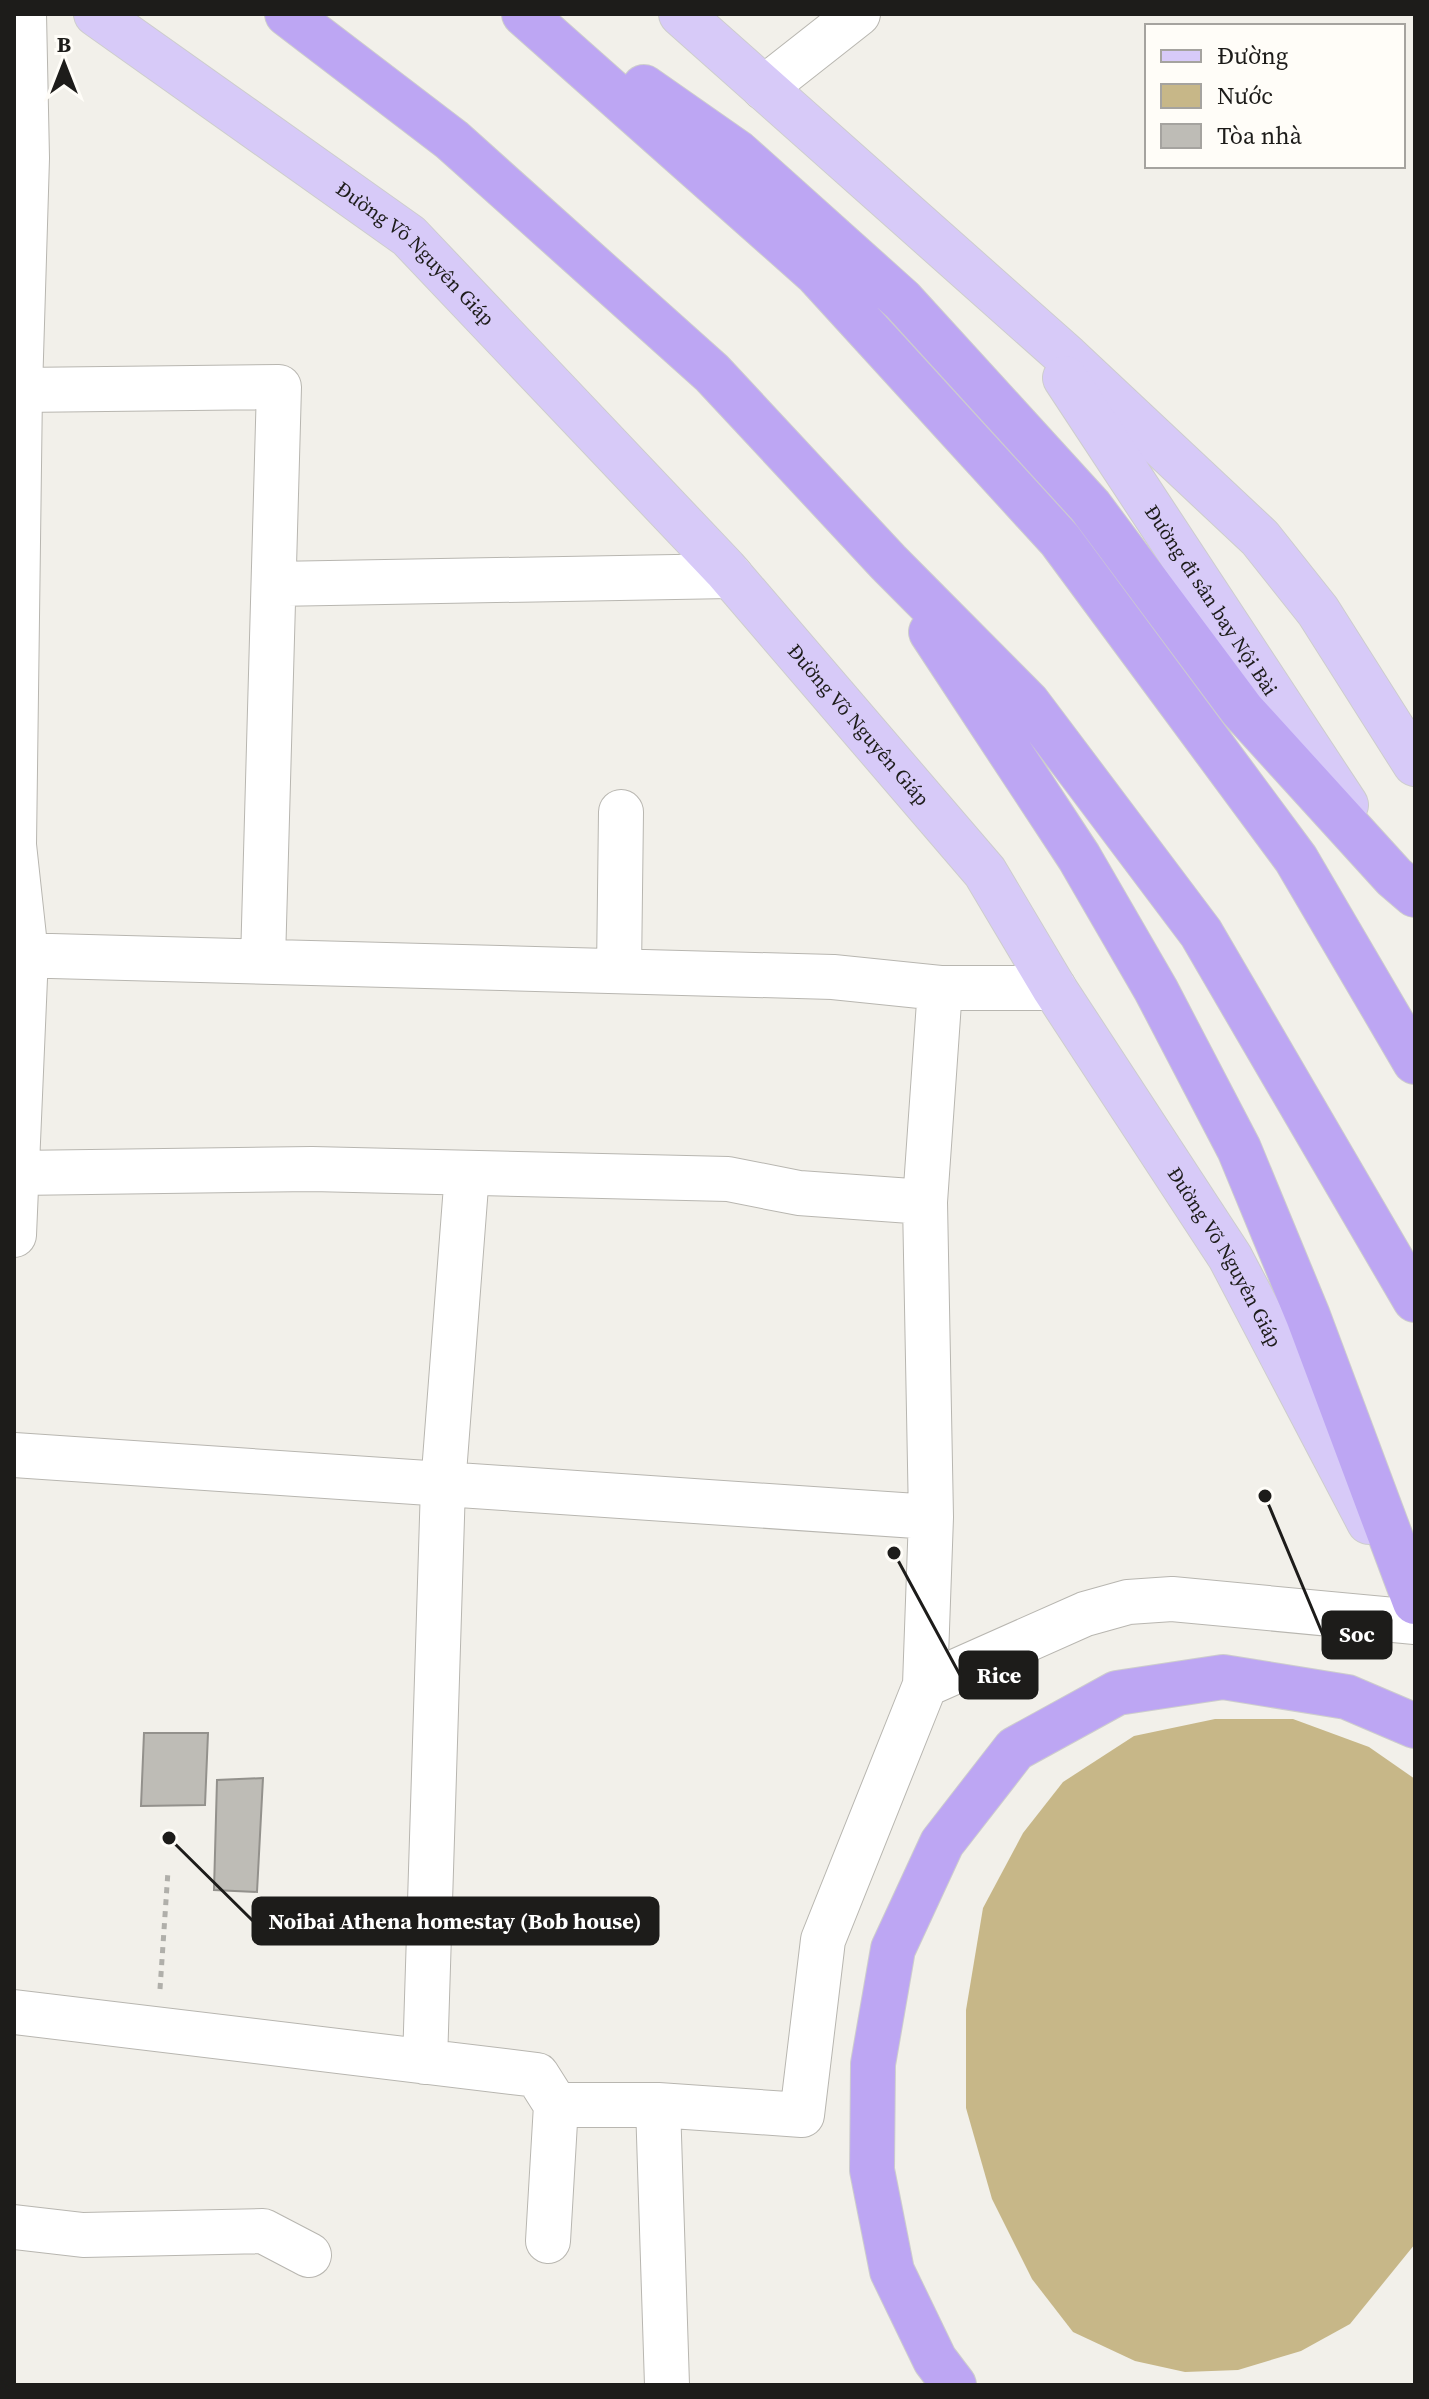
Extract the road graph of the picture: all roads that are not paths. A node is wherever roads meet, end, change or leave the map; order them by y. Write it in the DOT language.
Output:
graph roads {
  1 [pos="24,14"];
  2 [pos="96,14"];
  3 [pos="287,14"];
  4 [pos="524,14"];
  5 [pos="542,14"];
  6 [pos="681,14"];
  7 [pos="858,14"];
  8 [pos="764,88"];
  9 [pos="18,322"];
  10 [pos="1029,323"];
  11 [pos="20,390"];
  12 [pos="888,562"];
  13 [pos="731,576"];
  14 [pos="274,584"];
  15 [pos="1415,764"];
  16 [pos="621,812"];
  17 [pos="14,845"];
  18 [pos="1404,886"];
  19 [pos="20,955"];
  20 [pos="263,961"];
  21 [pos="619,971"];
  22 [pos="940,988"];
  23 [pos="1054,988"];
  24 [pos="1415,1062"];
  25 [pos="18,1067"];
  26 [pos="17,1173"];
  27 [pos="467,1173"];
  28 [pos="925,1202"];
  29 [pos="14,1235"];
  30 [pos="1415,1300"];
  31 [pos="14,1455"];
  32 [pos="443,1486"];
  33 [pos="931,1517"];
  34 [pos="1415,1602"];
  35 [pos="1415,1608"];
  36 [pos="1415,1622"];
  37 [pos="925,1685"];
  38 [pos="1415,1726"];
  39 [pos="14,2012"];
  40 [pos="425,2062"];
  41 [pos="556,2105"];
  42 [pos="658,2105"];
  43 [pos="14,2227"];
  44 [pos="548,2241"];
  45 [pos="309,2255"];
  46 [pos="667,2385"];
  47 [pos="954,2385"];
  1 -- 9 [label="street"];
  2 -- 13 [label="main road, Đường Võ Nguyên Giáp"];
  3 -- 12 [label="highway"];
  4 -- 24 [label="highway"];
  5 -- 18 [label="highway"];
  6 -- 8 [label="main road"];
  7 -- 8 [label="street"];
  8 -- 10 [label="main road"];
  9 -- 11 [label="street"];
  10 -- 15 [label="main road"];
  10 -- 18 [label="main road, Đường đi sân bay Nội Bài"];
  11 -- 14 [label="street"];
  11 -- 17 [label="street"];
  12 -- 30 [label="highway"];
  12 -- 34 [label="highway"];
  13 -- 14 [label="street"];
  13 -- 23 [label="main road, Đường Võ Nguyên Giáp"];
  14 -- 20 [label="street"];
  16 -- 21 [label="street"];
  17 -- 19 [label="street"];
  19 -- 20 [label="street"];
  19 -- 25 [label="street"];
  20 -- 21 [label="street"];
  21 -- 22 [label="street"];
  22 -- 23 [label="street"];
  22 -- 28 [label="street"];
  23 -- 35 [label="main road, Đường Võ Nguyên Giáp"];
  25 -- 26 [label="street"];
  26 -- 27 [label="street"];
  26 -- 29 [label="street"];
  27 -- 28 [label="street"];
  27 -- 32 [label="street"];
  28 -- 33 [label="street"];
  31 -- 32 [label="street"];
  32 -- 33 [label="street"];
  32 -- 40 [label="street"];
  33 -- 37 [label="street"];
  36 -- 37 [label="street"];
  37 -- 42 [label="street"];
  38 -- 47 [label="highway"];
  39 -- 40 [label="street"];
  40 -- 41 [label="street"];
  41 -- 42 [label="street"];
  41 -- 44 [label="street"];
  42 -- 46 [label="street"];
  43 -- 45 [label="street"];
}
